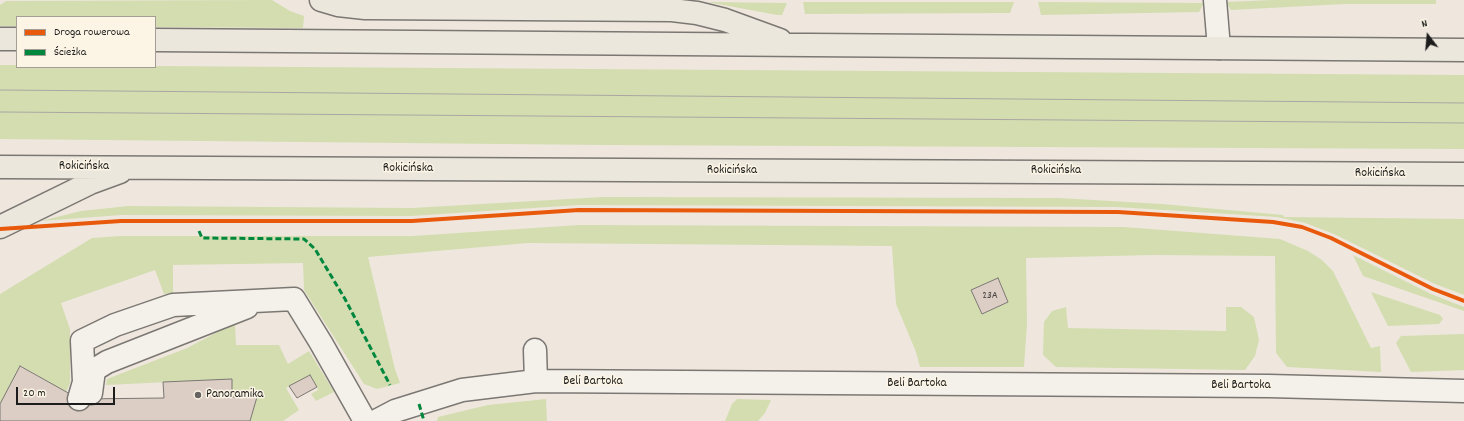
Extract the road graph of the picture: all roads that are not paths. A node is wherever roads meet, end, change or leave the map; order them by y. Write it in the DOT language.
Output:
graph roads {
  1 [pos="320,0"];
  2 [pos="1215,0"];
  3 [pos="0,39"];
  4 [pos="16,39"];
  5 [pos="156,40"];
  6 [pos="794,45"];
  7 [pos="1219,48"];
  8 [pos="1464,50"];
  9 [pos="0,167"];
  10 [pos="130,168"];
  11 [pos="1464,174"];
  12 [pos="0,227"];
  13 [pos="264,300"];
  14 [pos="535,350"];
  15 [pos="536,381"];
  16 [pos="1464,391"];
  17 [pos="422,412"];
  18 [pos="365,421"];
  19 [pos="376,421"];
  1 -- 6 [label="main road"];
  2 -- 7 [label="street"];
  3 -- 4 [label="main road"];
  5 -- 6 [label="main road"];
  6 -- 7 [label="main road"];
  7 -- 8 [label="main road"];
  9 -- 10 [label="main road, Rokicińska"];
  10 -- 11 [label="main road, Rokicińska"];
  10 -- 12 [label="main road"];
  13 -- 13 [label="street"];
  13 -- 18 [label="street"];
  14 -- 15 [label="street"];
  15 -- 16 [label="street, Beli Bartoka"];
  15 -- 17 [label="street, Beli Bartoka"];
  17 -- 19 [label="street, Beli Bartoka"];
}
